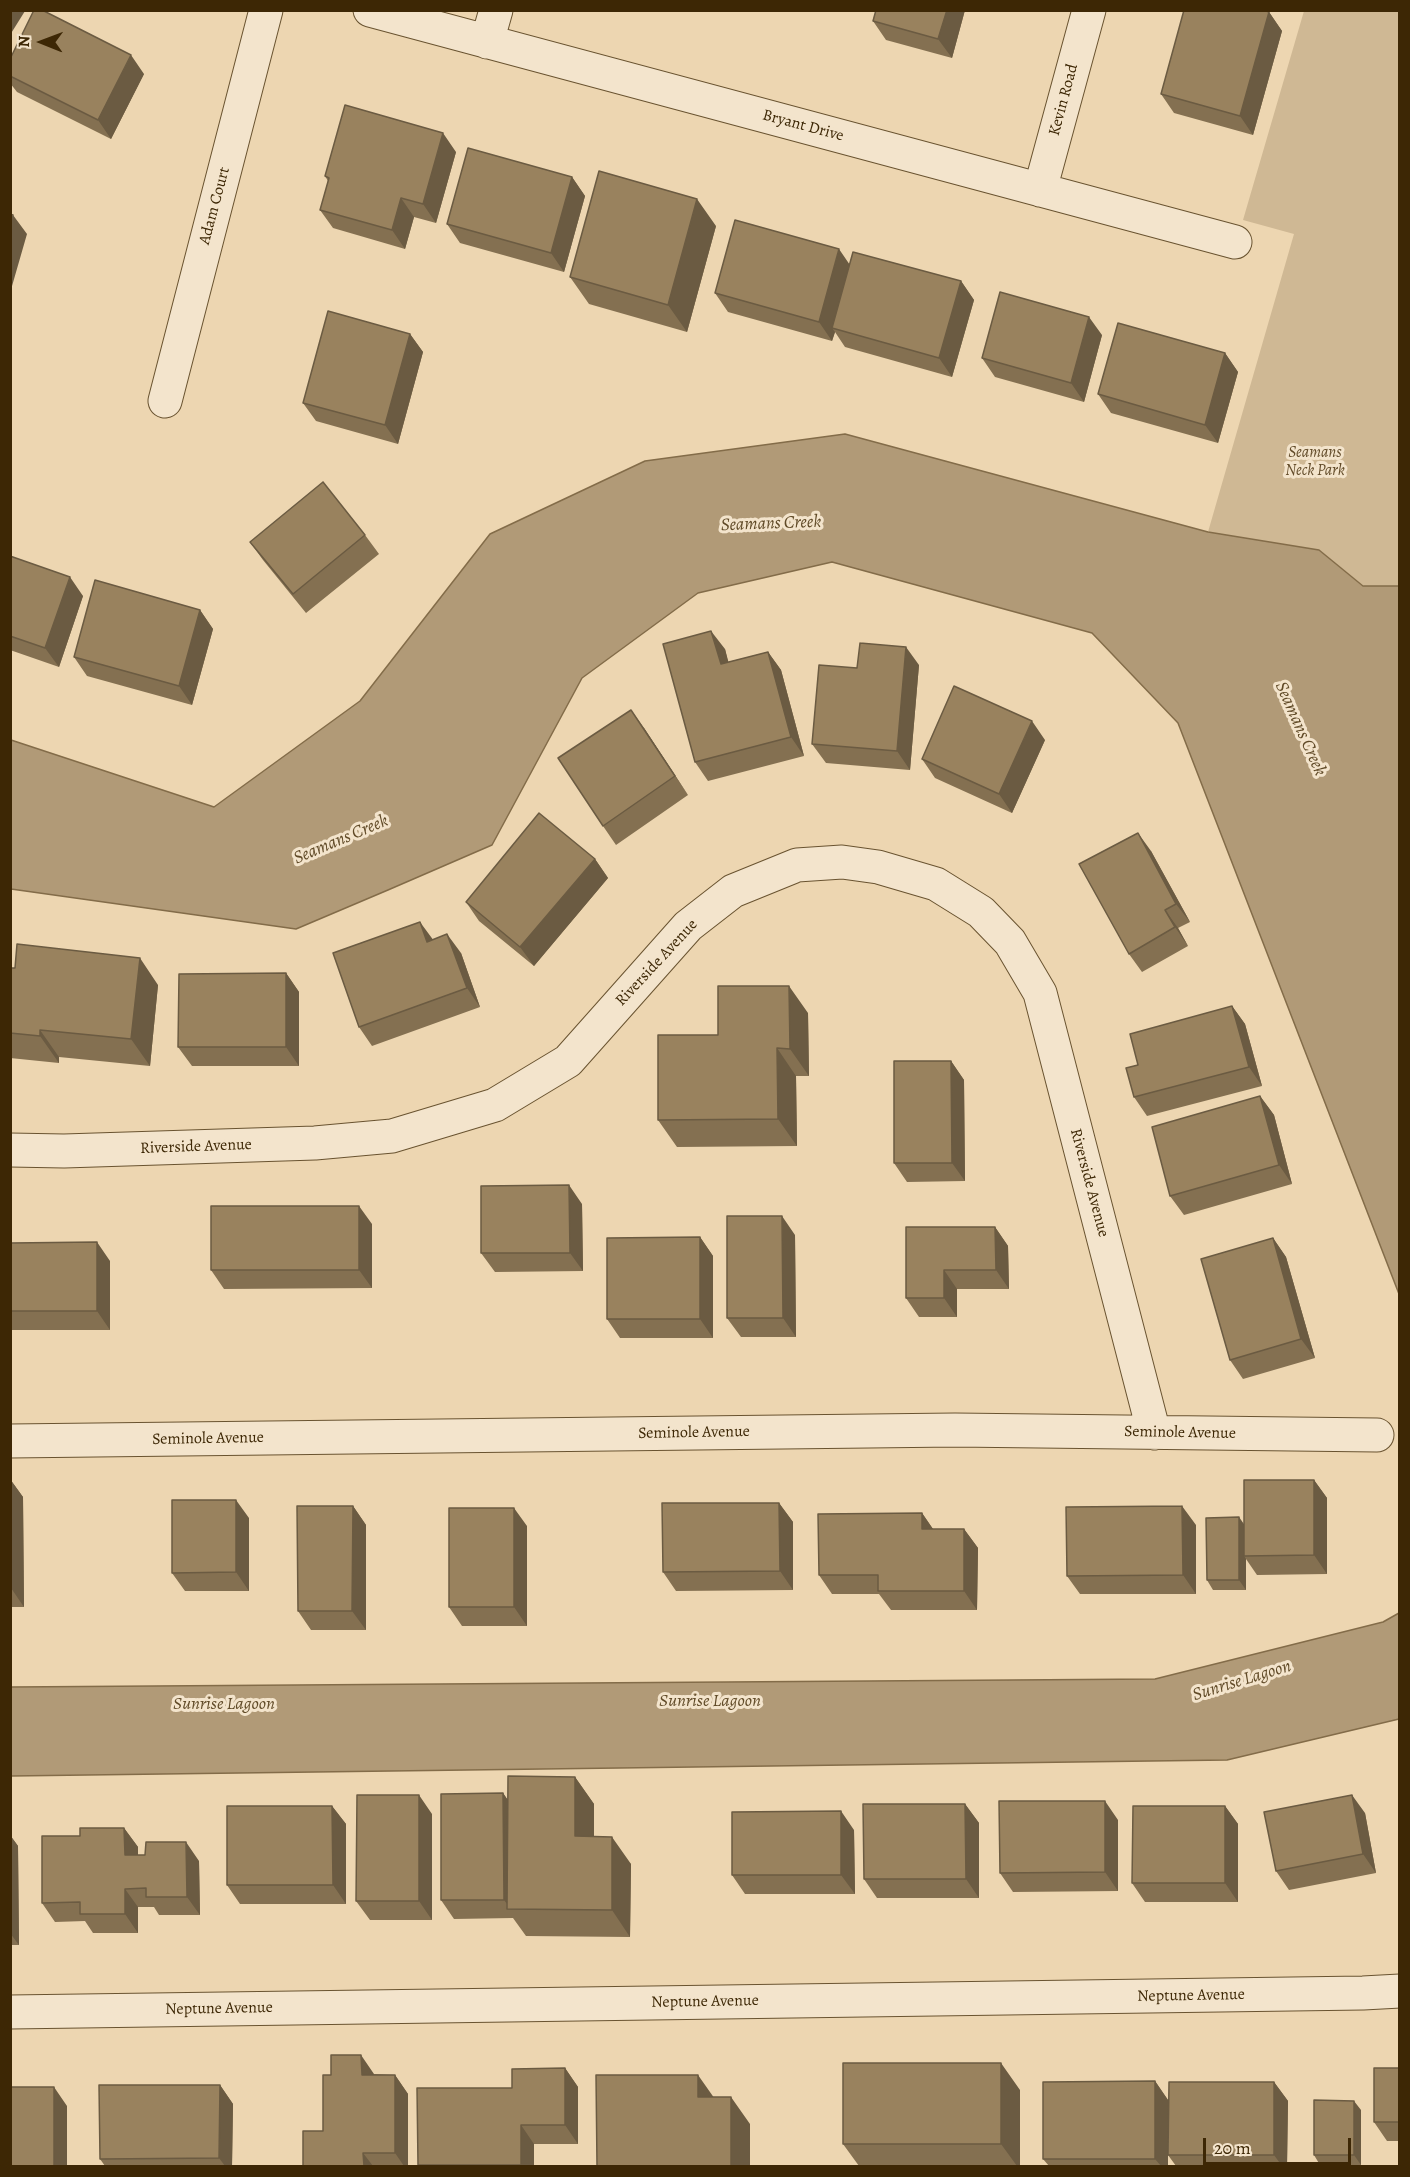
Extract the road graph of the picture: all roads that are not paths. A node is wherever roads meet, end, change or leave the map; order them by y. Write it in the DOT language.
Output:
graph roads {
  1 [pos="266,10"];
  2 [pos="370,10"];
  3 [pos="496,10"];
  4 [pos="1089,10"];
  5 [pos="487,42"];
  6 [pos="1040,190"];
  7 [pos="1235,242"];
  8 [pos="165,400"];
  9 [pos="10,1150"];
  10 [pos="1154,1433"];
  11 [pos="1377,1435"];
  12 [pos="10,1441"];
  13 [pos="1400,1991"];
  14 [pos="10,2012"];
  1 -- 8 [label="street, Adam Court"];
  2 -- 5 [label="street, Bryant Drive"];
  3 -- 5 [label="street"];
  4 -- 6 [label="street, Kevin Road"];
  5 -- 6 [label="street, Bryant Drive"];
  6 -- 7 [label="street, Bryant Drive"];
  9 -- 10 [label="street, Riverside Avenue"];
  10 -- 11 [label="street, Seminole Avenue"];
  10 -- 12 [label="street, Seminole Avenue"];
  13 -- 14 [label="street, Neptune Avenue"];
}
